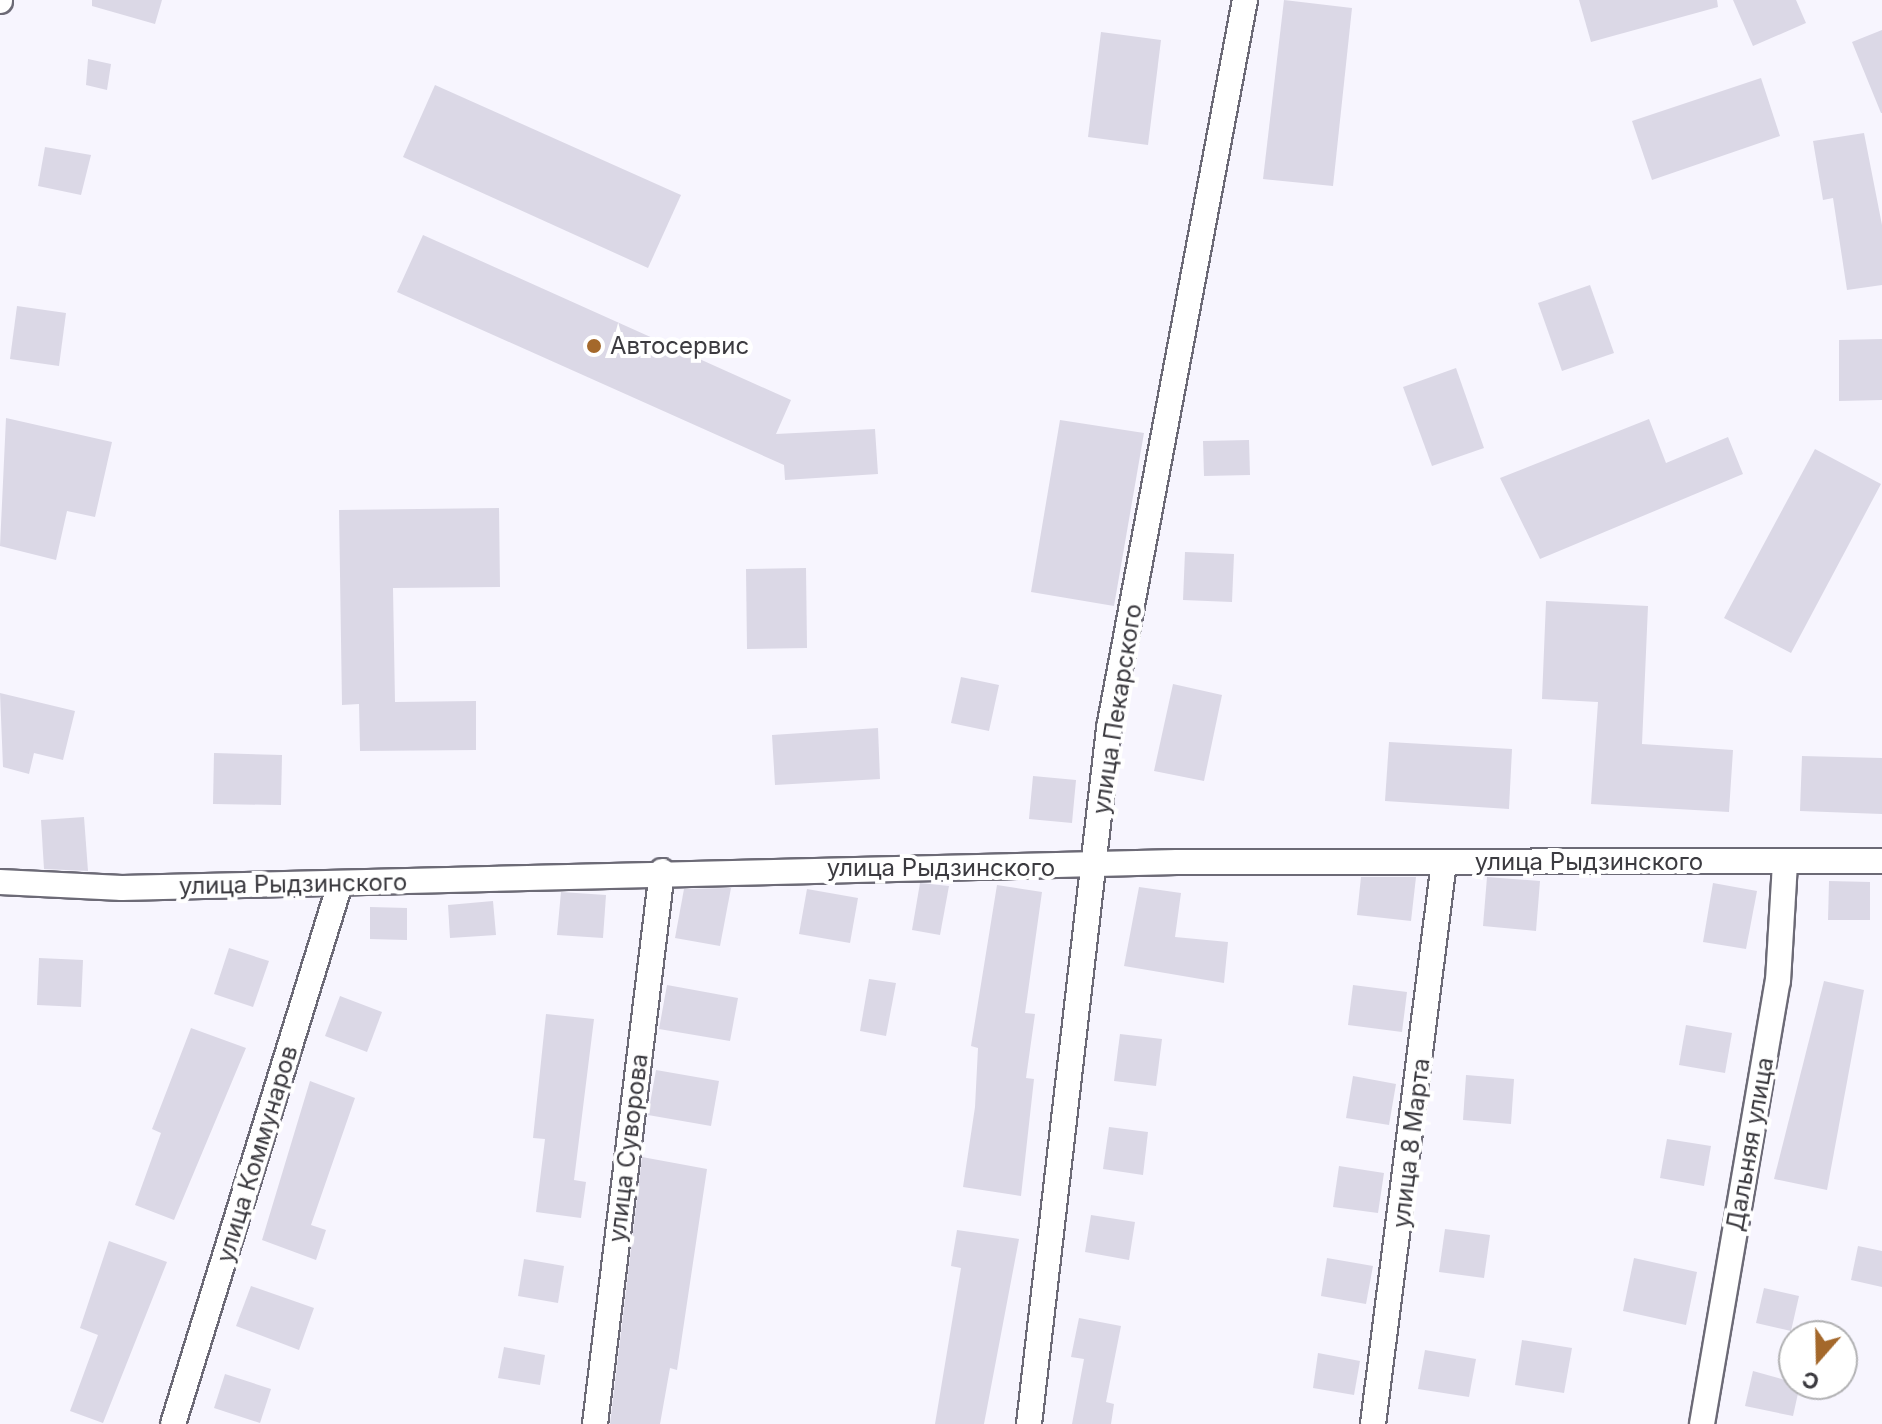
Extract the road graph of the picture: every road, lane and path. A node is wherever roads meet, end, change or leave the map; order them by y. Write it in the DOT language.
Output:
graph roads {
  1 [pos="1245,0"];
  2 [pos="1882,861"];
  3 [pos="1444,862"];
  4 [pos="1785,862"];
  5 [pos="1094,867"];
  6 [pos="662,871"];
  7 [pos="0,882"];
  8 [pos="340,884"];
  9 [pos="173,1424"];
  10 [pos="595,1424"];
  11 [pos="1029,1424"];
  12 [pos="1373,1424"];
  13 [pos="1702,1424"];
  1 -- 5 [label="street, улица Пекарского"];
  2 -- 4 [label="street, улица Рыдзинского"];
  3 -- 4 [label="street, улица Рыдзинского"];
  3 -- 5 [label="street, улица Рыдзинского"];
  3 -- 12 [label="street, улица 8 Марта"];
  4 -- 13 [label="street, Дальняя улица"];
  5 -- 6 [label="street, улица Рыдзинского"];
  5 -- 11 [label="street, улица Пекарского"];
  6 -- 8 [label="street, улица Рыдзинского"];
  6 -- 10 [label="street, улица Суворова"];
  7 -- 8 [label="street, улица Рыдзинского"];
  8 -- 9 [label="street, улица Коммунаров"];
}
